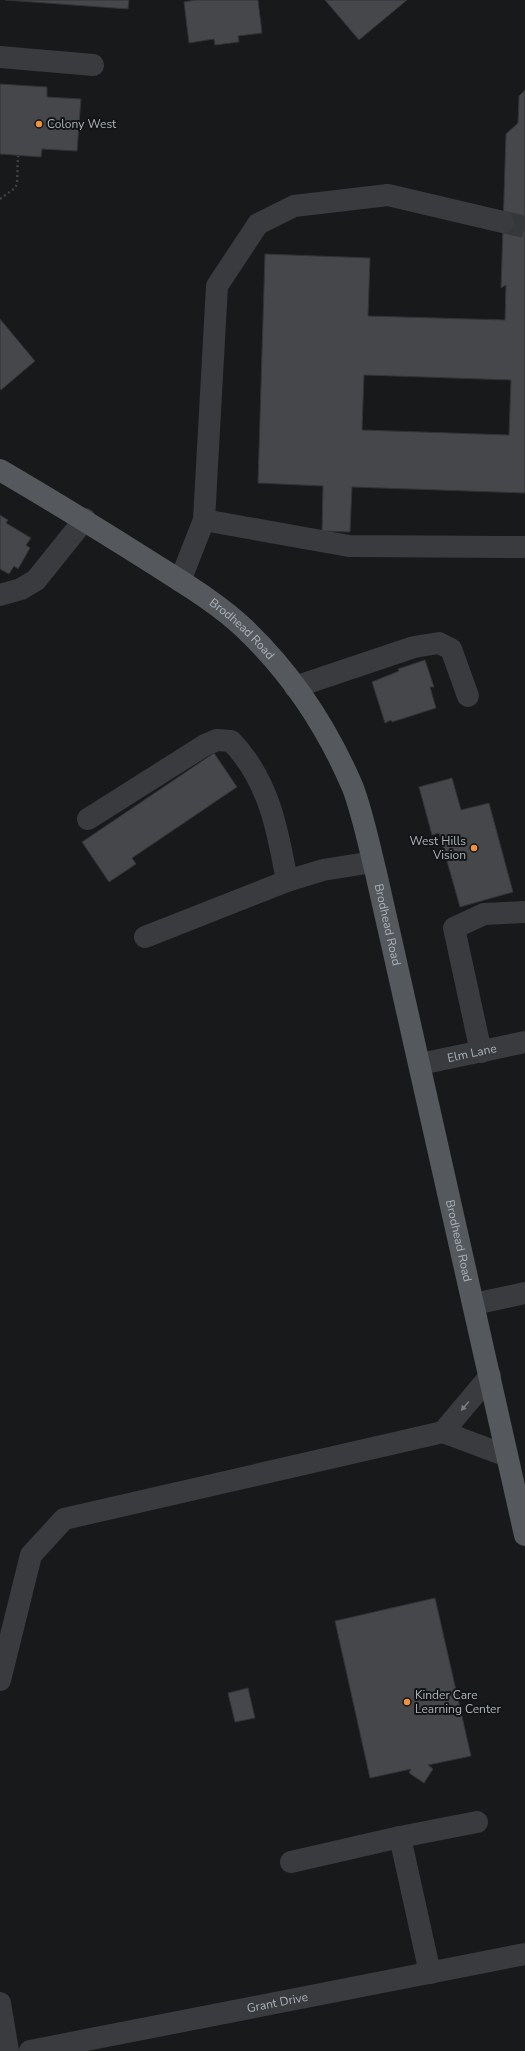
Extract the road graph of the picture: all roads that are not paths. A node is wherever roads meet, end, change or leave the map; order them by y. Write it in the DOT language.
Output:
graph roads {
  1 [pos="0,57"];
  2 [pos="94,65"];
  3 [pos="503,222"];
  4 [pos="0,470"];
  5 [pos="85,519"];
  6 [pos="204,520"];
  7 [pos="525,547"];
  8 [pos="180,581"];
  9 [pos="0,595"];
  10 [pos="296,687"];
  11 [pos="468,696"];
  12 [pos="88,819"];
  13 [pos="373,862"];
  14 [pos="287,882"];
  15 [pos="525,912"];
  16 [pos="145,937"];
  17 [pos="525,1042"];
  18 [pos="481,1052"];
  19 [pos="420,1064"];
  20 [pos="525,1293"];
  21 [pos="474,1304"];
  22 [pos="490,1376"];
  23 [pos="443,1432"];
  24 [pos="507,1456"];
  25 [pos="525,1535"];
  26 [pos="0,1680"];
  27 [pos="477,1822"];
  28 [pos="400,1837"];
  29 [pos="291,1862"];
  30 [pos="525,1954"];
  31 [pos="430,1973"];
  32 [pos="0,2003"];
  33 [pos="8,2051"];
  34 [pos="30,2051"];
  1 -- 2 [label="street"];
  3 -- 6 [label="street"];
  4 -- 5 [label="main road, Brodhead Road"];
  5 -- 8 [label="main road, Brodhead Road"];
  5 -- 9 [label="street"];
  6 -- 7 [label="street"];
  6 -- 8 [label="street"];
  8 -- 10 [label="main road, Brodhead Road"];
  10 -- 11 [label="street"];
  10 -- 13 [label="main road, Brodhead Road"];
  12 -- 14 [label="street"];
  13 -- 14 [label="street"];
  13 -- 19 [label="main road, Brodhead Road"];
  14 -- 16 [label="street"];
  15 -- 18 [label="street"];
  17 -- 18 [label="street, Elm Lane"];
  18 -- 19 [label="street, Elm Lane"];
  19 -- 21 [label="main road, Brodhead Road"];
  20 -- 21 [label="street"];
  21 -- 22 [label="main road, Brodhead Road"];
  22 -- 23 [label="street, one-way"];
  22 -- 24 [label="main road, Brodhead Road"];
  23 -- 24 [label="street"];
  23 -- 26 [label="street"];
  24 -- 25 [label="main road, Brodhead Road"];
  27 -- 28 [label="street"];
  28 -- 29 [label="street"];
  28 -- 31 [label="street"];
  30 -- 31 [label="street, Grant Drive"];
  31 -- 34 [label="street, Grant Drive"];
  32 -- 33 [label="street"];
}
